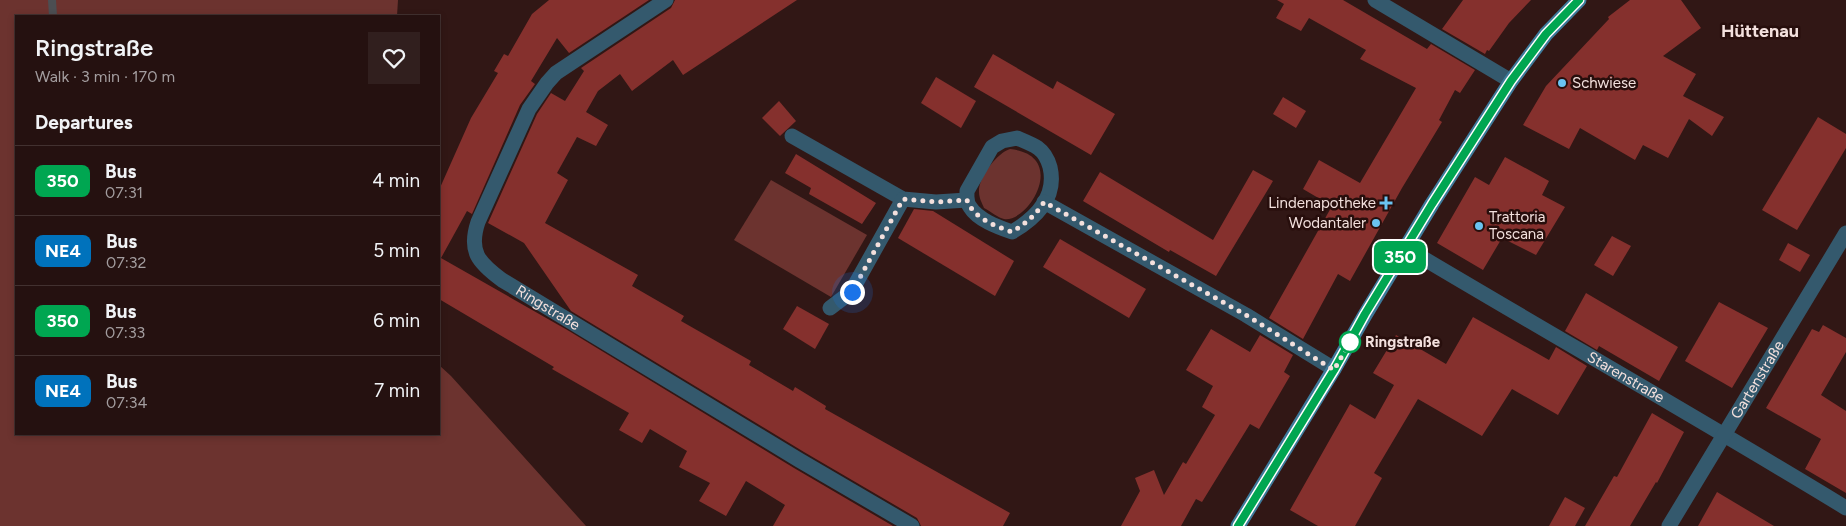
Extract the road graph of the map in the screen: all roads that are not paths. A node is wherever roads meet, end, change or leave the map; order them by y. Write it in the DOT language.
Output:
graph roads {
  1 [pos="666,0"];
  2 [pos="1375,0"];
  3 [pos="1579,0"];
  4 [pos="1511,81"];
  5 [pos="792,136"];
  6 [pos="903,199"];
  7 [pos="967,200"];
  8 [pos="1044,202"];
  9 [pos="1846,233"];
  10 [pos="1406,248"];
  11 [pos="830,308"];
  12 [pos="1334,370"];
  13 [pos="1724,434"];
  14 [pos="1846,508"];
  15 [pos="912,526"];
  16 [pos="1238,526"];
  17 [pos="1669,526"];
  1 -- 15 [label="street, Ringstraße"];
  2 -- 4 [label="street"];
  3 -- 4 [label="street"];
  4 -- 10 [label="street"];
  5 -- 6 [label="street"];
  6 -- 7 [label="street"];
  6 -- 11 [label="street"];
  7 -- 8 [label="street"];
  7 -- 8 [label="street"];
  8 -- 12 [label="street"];
  9 -- 13 [label="street, Gartenstraße"];
  10 -- 12 [label="street"];
  10 -- 13 [label="street, Starenstraße"];
  12 -- 16 [label="street"];
  13 -- 14 [label="street, Starenstraße"];
  13 -- 17 [label="street, Gartenstraße"];
}
